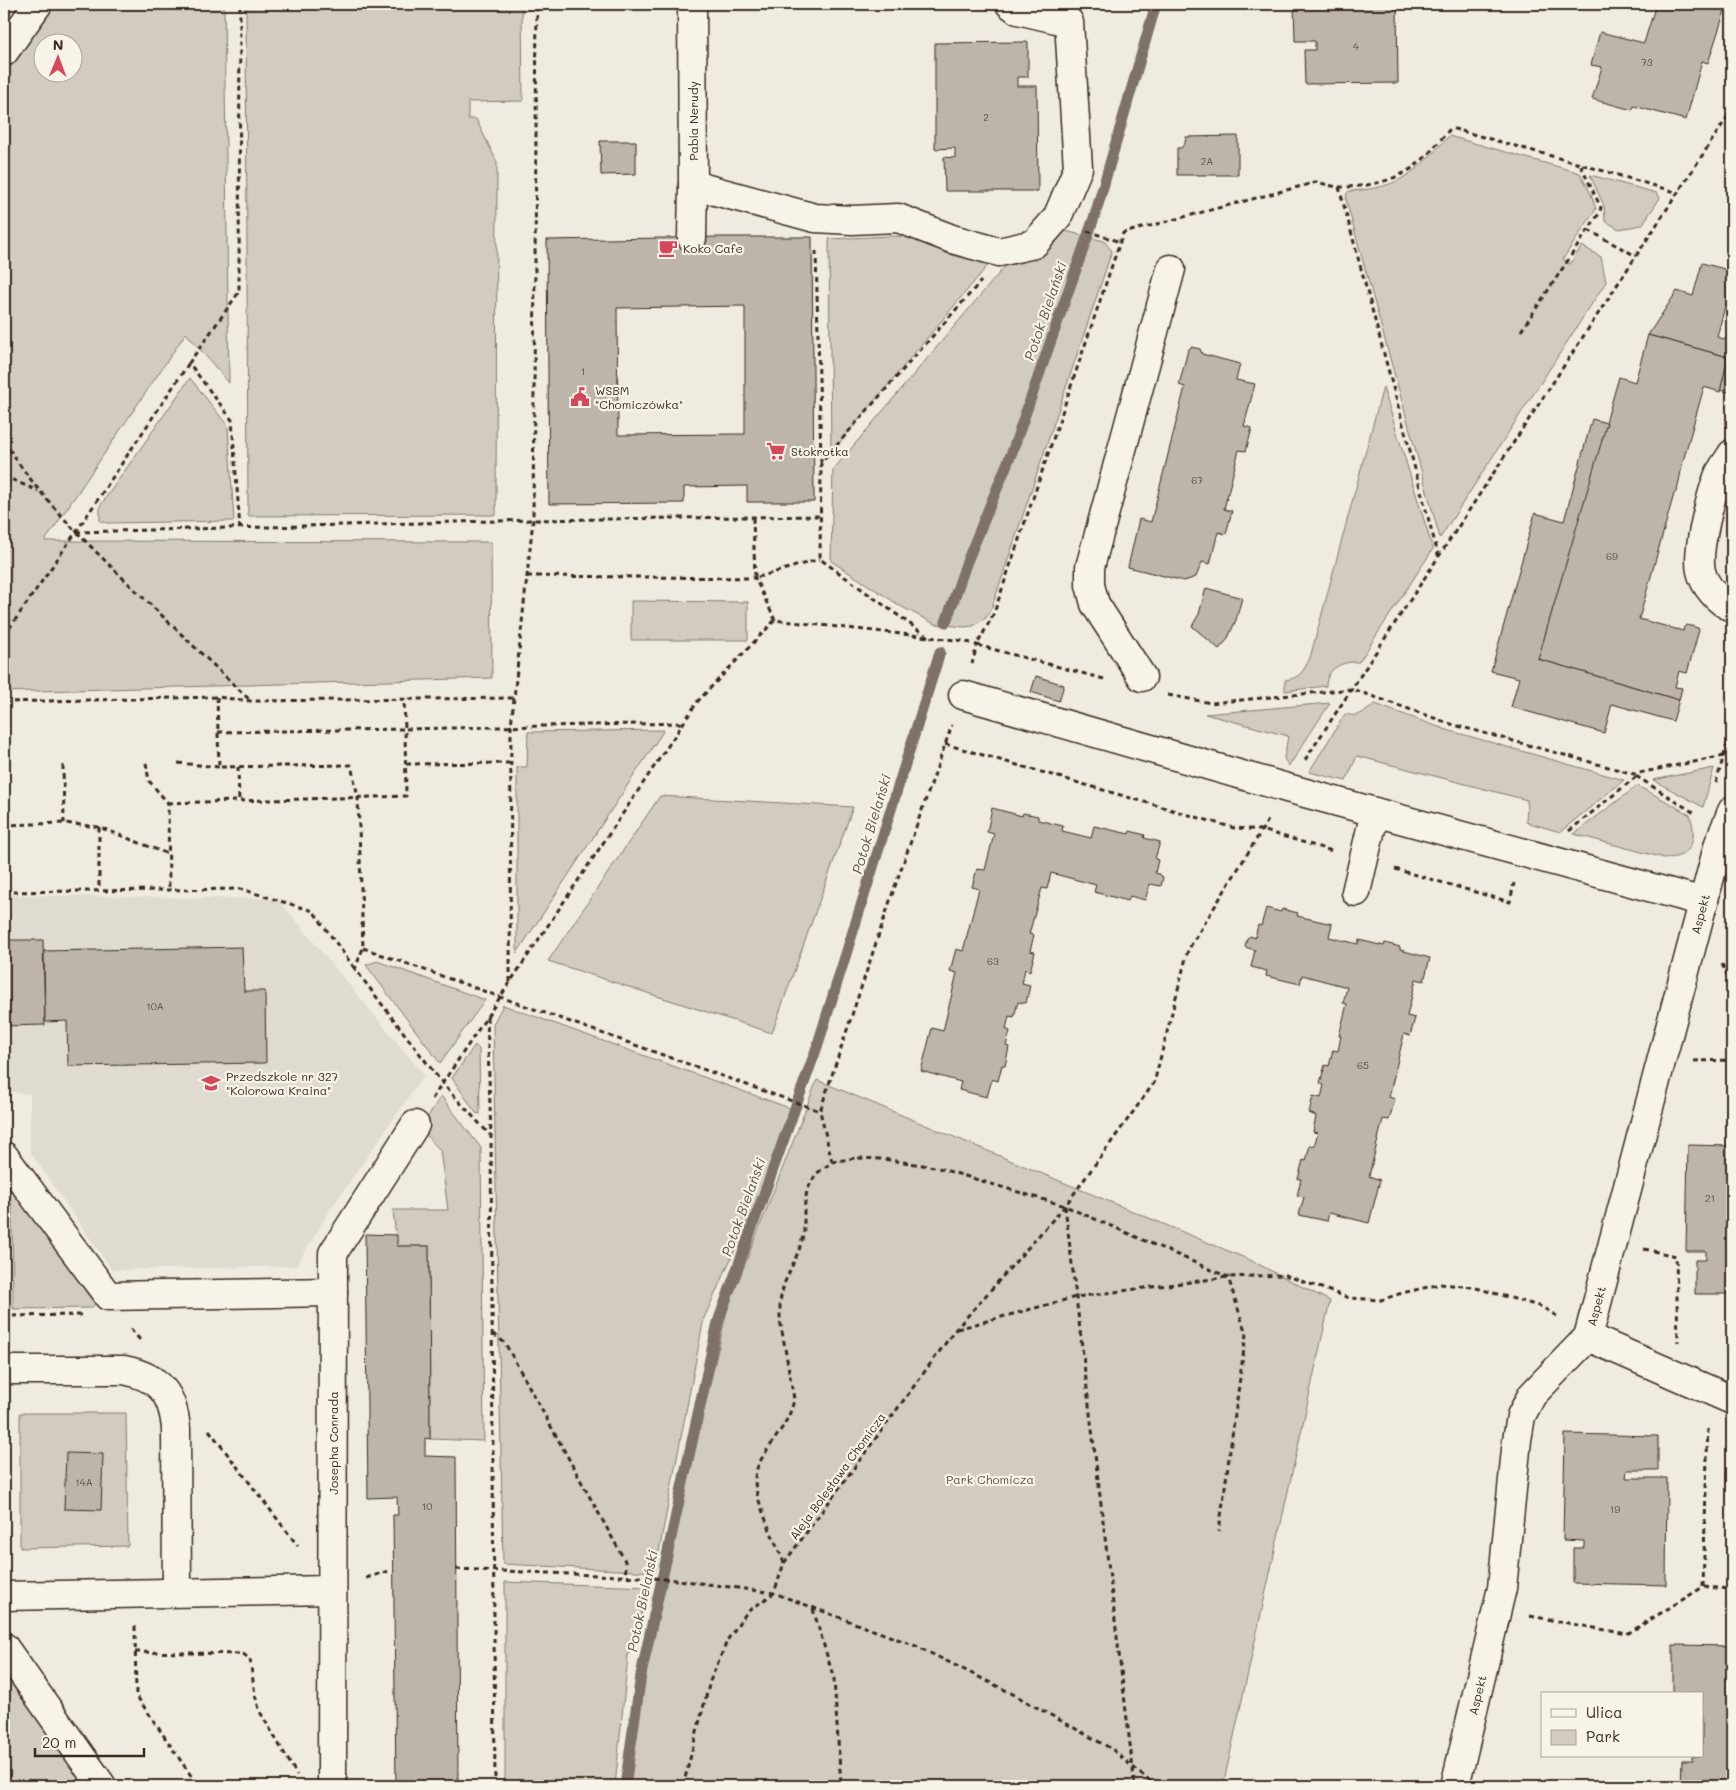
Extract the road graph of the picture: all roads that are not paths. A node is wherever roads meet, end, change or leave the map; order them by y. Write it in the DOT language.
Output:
graph roads {
  1 [pos="38,4"];
  2 [pos="692,4"];
  3 [pos="1010,4"];
  4 [pos="4,52"];
  5 [pos="694,185"];
  6 [pos="692,238"];
  7 [pos="1171,269"];
  8 [pos="1732,454"];
  9 [pos="1732,607"];
  10 [pos="1142,677"];
  11 [pos="963,695"];
  12 [pos="1732,811"];
  13 [pos="1375,812"];
  14 [pos="1356,892"];
  15 [pos="1704,902"];
  16 [pos="415,1124"];
  17 [pos="4,1156"];
  18 [pos="333,1292"];
  19 [pos="1588,1337"];
  20 [pos="4,1370"];
  21 [pos="1720,1395"];
  22 [pos="332,1590"];
  23 [pos="177,1592"];
  24 [pos="4,1596"];
  25 [pos="4,1647"];
  26 [pos="102,1786"];
  27 [pos="332,1786"];
  28 [pos="1455,1786"];
  1 -- 4 [label="street"];
  2 -- 5 [label="street, Pabla Nerudy"];
  3 -- 5 [label="street"];
  5 -- 6 [label="street, Pabla Nerudy"];
  7 -- 10 [label="street"];
  8 -- 9 [label="street"];
  11 -- 13 [label="street"];
  12 -- 15 [label="street, Aspekt"];
  13 -- 14 [label="street"];
  13 -- 15 [label="street"];
  15 -- 19 [label="street, Aspekt"];
  16 -- 18 [label="street, Josepha Conrada"];
  17 -- 18 [label="street"];
  18 -- 22 [label="street, Josepha Conrada"];
  19 -- 21 [label="street"];
  19 -- 28 [label="street, Aspekt"];
  20 -- 23 [label="street"];
  22 -- 23 [label="street"];
  22 -- 27 [label="street, Josepha Conrada"];
  23 -- 24 [label="street"];
  25 -- 26 [label="street"];
}
